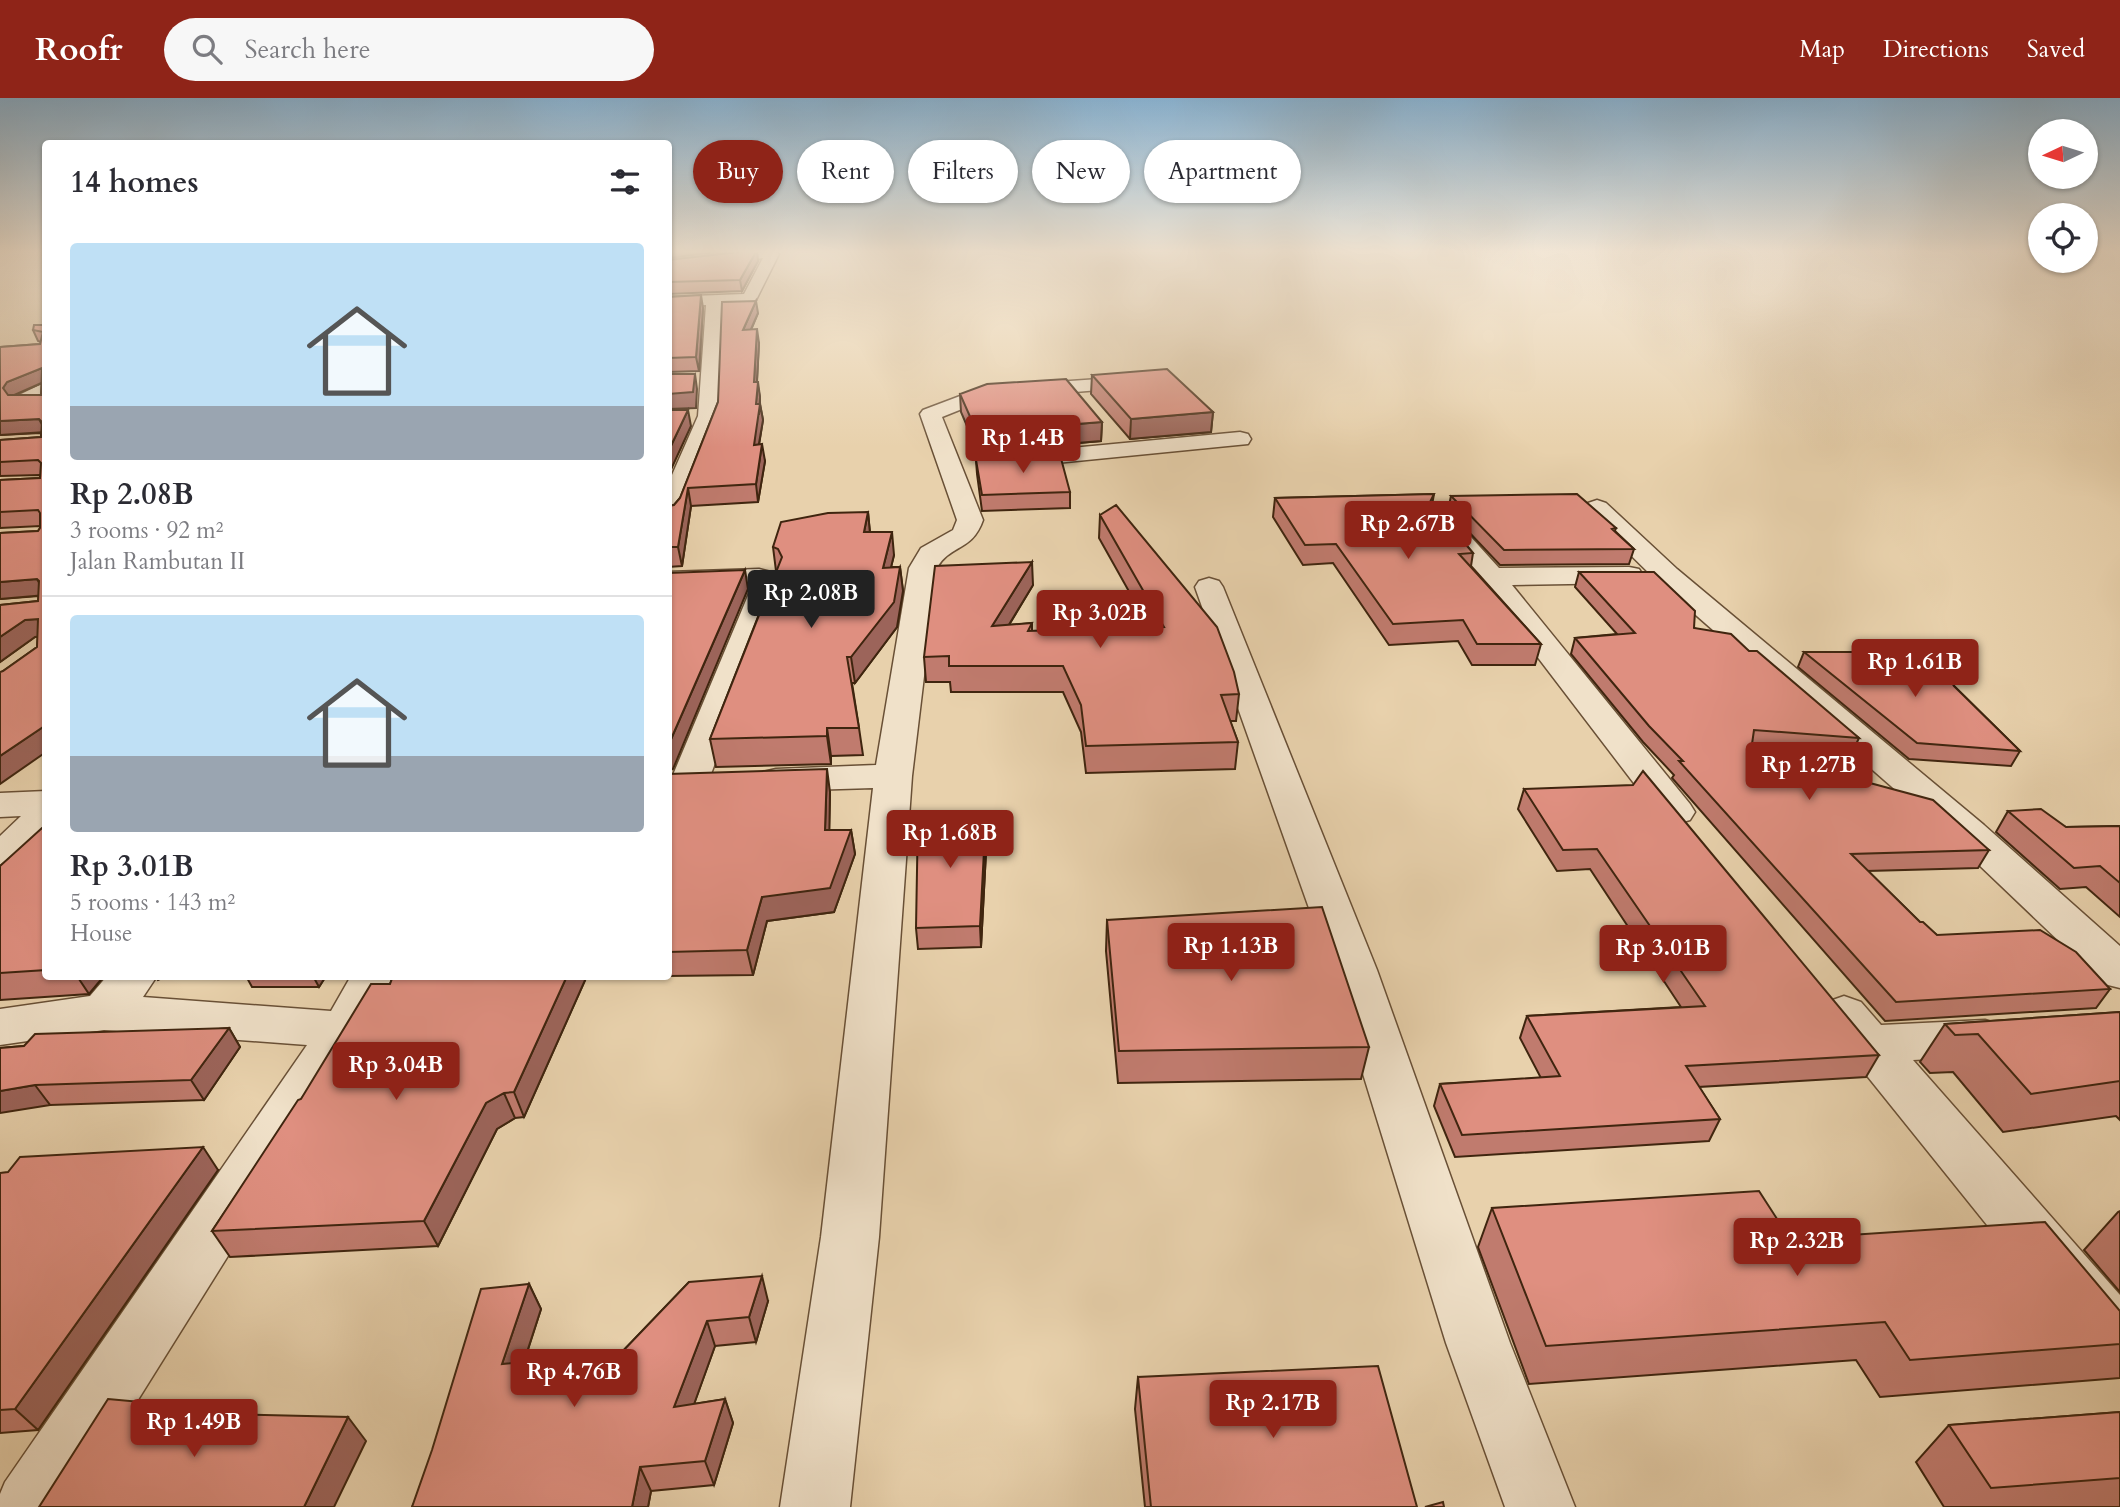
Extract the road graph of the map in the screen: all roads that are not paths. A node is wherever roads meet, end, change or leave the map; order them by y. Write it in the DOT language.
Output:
graph roads {
  1 [pos="713,316"];
  2 [pos="42,380"];
  3 [pos="1170,380"];
  4 [pos="11,383"];
  5 [pos="42,390"];
  6 [pos="22,401"];
  7 [pos="42,401"];
  8 [pos="0,404"];
  9 [pos="708,416"];
  10 [pos="682,417"];
  11 [pos="1107,429"];
  12 [pos="1240,439"];
  13 [pos="1124,450"];
  14 [pos="971,465"];
  15 [pos="672,505"];
  16 [pos="1597,508"];
  17 [pos="1441,519"];
  18 [pos="1667,575"];
  19 [pos="1492,577"];
  20 [pos="672,581"];
  21 [pos="1209,587"];
  22 [pos="893,776"];
  23 [pos="679,783"];
  24 [pos="42,803"];
  25 [pos="0,805"];
  26 [pos="42,818"];
  27 [pos="1698,838"];
  28 [pos="0,858"];
  29 [pos="2120,972"];
  30 [pos="373,980"];
  31 [pos="1819,983"];
  32 [pos="119,994"];
  33 [pos="0,1027"];
  34 [pos="344,1030"];
  35 [pos="2031,1035"];
  36 [pos="1869,1044"];
  37 [pos="2120,1342"];
  38 [pos="30,1507"];
  39 [pos="815,1507"];
  40 [pos="1539,1507"];
  1 -- 9 [label="street"];
  2 -- 4 [label="street"];
  3 -- 14 [label="street"];
  5 -- 6 [label="street"];
  6 -- 7 [label="street"];
  6 -- 8 [label="street"];
  9 -- 10 [label="street"];
  9 -- 15 [label="street"];
  11 -- 13 [label="street"];
  12 -- 13 [label="street"];
  13 -- 14 [label="street"];
  14 -- 22 [label="street"];
  16 -- 18 [label="street"];
  17 -- 19 [label="street"];
  18 -- 19 [label="street"];
  18 -- 29 [label="street"];
  19 -- 27 [label="street"];
  20 -- 23 [label="street"];
  21 -- 40 [label="street"];
  22 -- 23 [label="street"];
  22 -- 39 [label="street"];
  24 -- 25 [label="street"];
  26 -- 28 [label="street"];
  30 -- 34 [label="street"];
  31 -- 36 [label="street"];
  32 -- 33 [label="street"];
  32 -- 34 [label="street"];
  34 -- 38 [label="street"];
  35 -- 36 [label="street"];
  36 -- 37 [label="street"];
}
